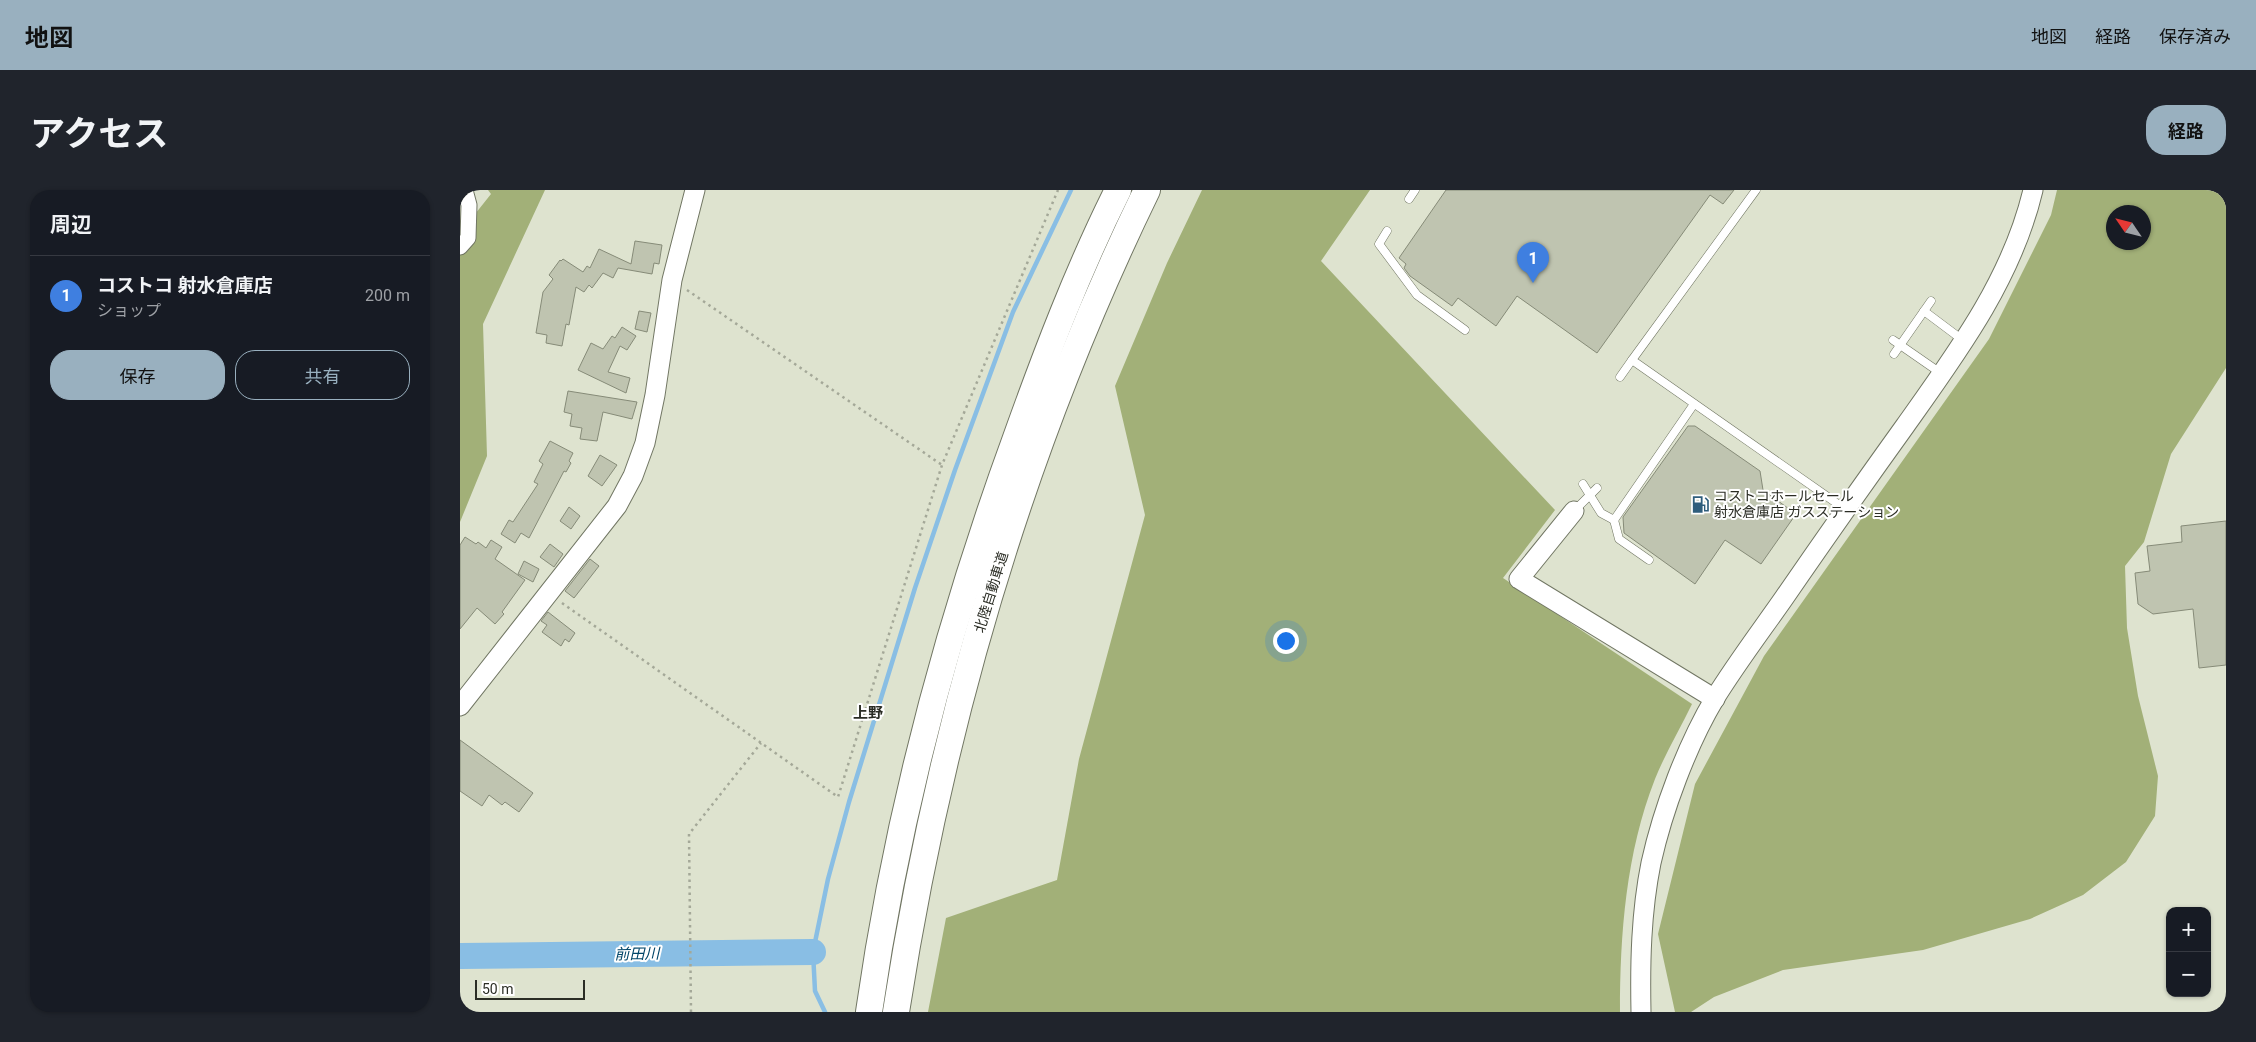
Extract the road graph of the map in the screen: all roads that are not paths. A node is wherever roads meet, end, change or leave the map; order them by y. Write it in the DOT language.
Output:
graph roads {
  1 [pos="465,190"];
  2 [pos="696,190"];
  3 [pos="1118,190"];
  4 [pos="1147,190"];
  5 [pos="1415,190"];
  6 [pos="1756,190"];
  7 [pos="2033,190"];
  8 [pos="1409,199"];
  9 [pos="1387,231"];
  10 [pos="460,247"];
  11 [pos="1931,301"];
  12 [pos="1924,312"];
  13 [pos="1466,330"];
  14 [pos="1893,340"];
  15 [pos="1964,341"];
  16 [pos="1901,345"];
  17 [pos="1894,354"];
  18 [pos="1632,360"];
  19 [pos="1942,374"];
  20 [pos="1620,377"];
  21 [pos="1694,404"];
  22 [pos="1583,484"];
  23 [pos="1597,488"];
  24 [pos="1591,494"];
  25 [pos="1845,509"];
  26 [pos="1574,511"];
  27 [pos="1614,520"];
  28 [pos="1650,560"];
  29 [pos="1715,699"];
  30 [pos="460,706"];
  31 [pos="908,800"];
  32 [pos="863,1012"];
  33 [pos="869,1012"];
  34 [pos="896,1012"];
  35 [pos="1641,1012"];
  1 -- 10 [label="street"];
  2 -- 30 [label="street"];
  3 -- 31 [label="highway, 北陸自動車道"];
  4 -- 34 [label="highway, 北陸自動車道"];
  5 -- 8 [label="lane"];
  6 -- 18 [label="lane"];
  7 -- 15 [label="street"];
  9 -- 13 [label="lane"];
  11 -- 12 [label="lane"];
  12 -- 15 [label="lane"];
  12 -- 16 [label="lane"];
  14 -- 16 [label="lane"];
  15 -- 19 [label="street"];
  16 -- 17 [label="lane"];
  16 -- 19 [label="lane"];
  18 -- 20 [label="lane"];
  18 -- 21 [label="lane"];
  19 -- 25 [label="street"];
  21 -- 25 [label="lane"];
  21 -- 27 [label="lane"];
  22 -- 24 [label="lane"];
  23 -- 24 [label="lane"];
  24 -- 26 [label="lane"];
  24 -- 27 [label="lane"];
  25 -- 29 [label="street"];
  26 -- 29 [label="street"];
  27 -- 28 [label="lane"];
  29 -- 35 [label="street"];
  31 -- 32 [label="highway"];
  31 -- 33 [label="highway, 北陸自動車道"];
}
